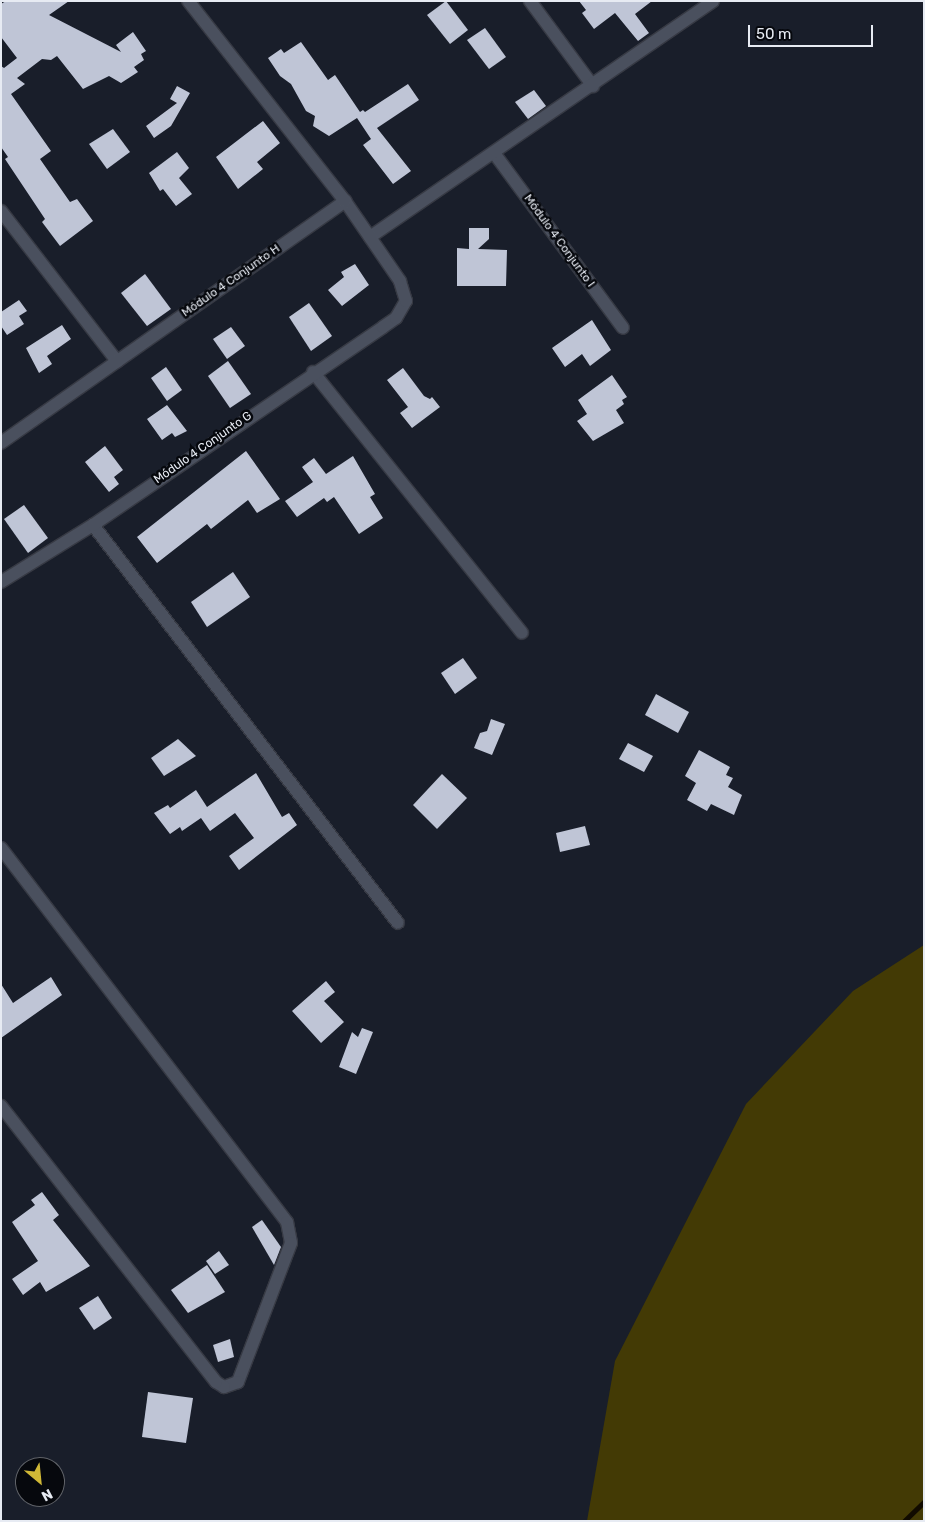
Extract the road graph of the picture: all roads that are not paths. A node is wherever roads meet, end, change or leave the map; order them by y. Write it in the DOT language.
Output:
graph roads {
  1 [pos="188,1"];
  2 [pos="530,1"];
  3 [pos="713,1"];
  4 [pos="593,86"];
  5 [pos="494,153"];
  6 [pos="345,201"];
  7 [pos="1,211"];
  8 [pos="370,237"];
  9 [pos="624,328"];
  10 [pos="117,361"];
  11 [pos="313,372"];
  12 [pos="1,443"];
  13 [pos="93,525"];
  14 [pos="1,582"];
  15 [pos="522,634"];
  16 [pos="1,848"];
  17 [pos="398,924"];
  18 [pos="1,1106"];
  1 -- 6 [label="street"];
  2 -- 4 [label="street"];
  3 -- 4 [label="street"];
  4 -- 5 [label="street"];
  5 -- 8 [label="street"];
  5 -- 9 [label="street, Módulo 4 Conjunto I"];
  6 -- 8 [label="street"];
  6 -- 10 [label="street, Módulo 4 Conjunto H"];
  7 -- 10 [label="street"];
  8 -- 11 [label="street"];
  10 -- 12 [label="street, Módulo 4 Conjunto H"];
  11 -- 13 [label="street, Módulo 4 Conjunto G"];
  11 -- 15 [label="street"];
  13 -- 14 [label="street, Módulo 4 Conjunto G"];
  13 -- 17 [label="street"];
  16 -- 18 [label="street"];
}
